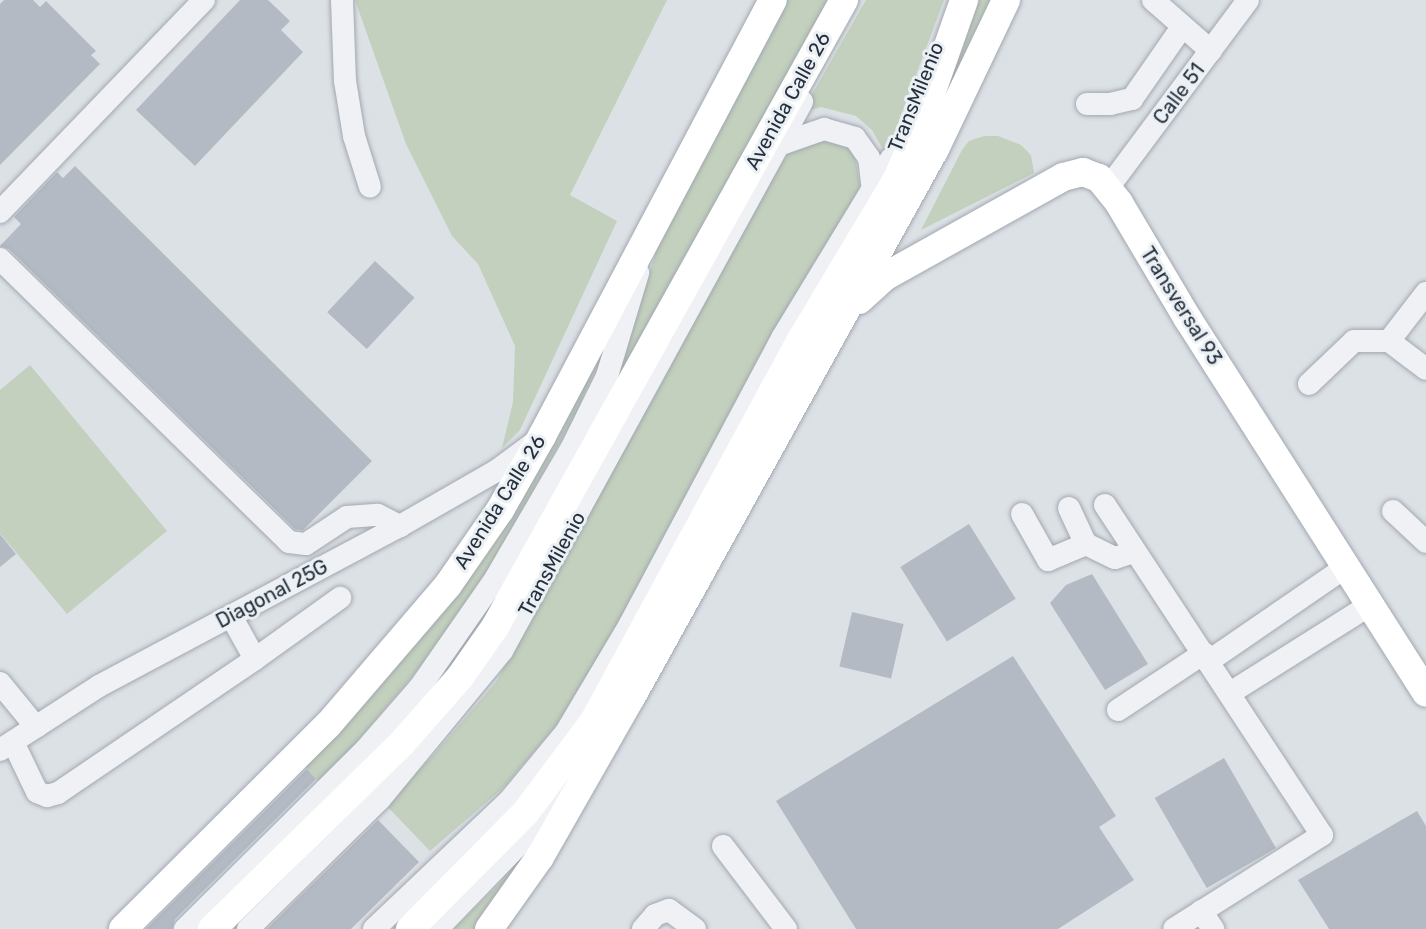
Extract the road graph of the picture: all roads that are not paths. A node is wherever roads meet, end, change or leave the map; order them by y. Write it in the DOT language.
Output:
graph roads {
  1 [pos="204,0"];
  2 [pos="342,0"];
  3 [pos="773,0"];
  4 [pos="844,0"];
  5 [pos="858,0"];
  6 [pos="954,0"];
  7 [pos="964,0"];
  8 [pos="1006,0"];
  9 [pos="1153,0"];
  10 [pos="1248,0"];
  11 [pos="1182,27"];
  12 [pos="1211,51"];
  13 [pos="1087,104"];
  14 [pos="781,144"];
  15 [pos="370,188"];
  16 [pos="1108,188"];
  17 [pos="873,191"];
  18 [pos="0,212"];
  19 [pos="652,225"];
  20 [pos="0,259"];
  21 [pos="1426,293"];
  22 [pos="839,321"];
  23 [pos="1389,342"];
  24 [pos="1426,369"];
  25 [pos="1309,384"];
  26 [pos="542,436"];
  27 [pos="1105,505"];
  28 [pos="1069,508"];
  29 [pos="1393,511"];
  30 [pos="1022,514"];
  31 [pos="400,526"];
  32 [pos="1426,542"];
  33 [pos="1086,544"];
  34 [pos="1133,552"];
  35 [pos="1346,567"];
  36 [pos="340,598"];
  37 [pos="1370,604"];
  38 [pos="231,616"];
  39 [pos="1207,657"];
  40 [pos="255,659"];
  41 [pos="0,683"];
  42 [pos="1230,693"];
  43 [pos="1426,693"];
  44 [pos="632,696"];
  45 [pos="1118,710"];
  46 [pos="36,727"];
  47 [pos="7,746"];
  48 [pos="723,846"];
  49 [pos="1207,920"];
  50 [pos="123,929"];
  51 [pos="184,929"];
  52 [pos="212,929"];
  53 [pos="248,929"];
  54 [pos="374,929"];
  55 [pos="410,929"];
  56 [pos="437,929"];
  57 [pos="489,929"];
  58 [pos="643,929"];
  59 [pos="695,929"];
  60 [pos="786,929"];
  61 [pos="1174,929"];
  1 -- 18 [label="street"];
  2 -- 15 [label="street"];
  3 -- 19 [label="main road, Avenida Calle 26"];
  4 -- 52 [label="main road, Avenida Calle 26"];
  5 -- 14 [label="street, TransMilenio"];
  6 -- 17 [label="street, TransMilenio"];
  7 -- 55 [label="main road"];
  8 -- 22 [label="main road"];
  9 -- 11 [label="street"];
  10 -- 12 [label="street, Calle 51"];
  11 -- 12 [label="street"];
  11 -- 13 [label="street"];
  12 -- 16 [label="street, Calle 51"];
  14 -- 17 [label="street, TransMilenio"];
  14 -- 53 [label="street, TransMilenio"];
  16 -- 22 [label="main road"];
  16 -- 35 [label="main road, Transversal 93"];
  17 -- 54 [label="street, TransMilenio"];
  19 -- 26 [label="main road, Avenida Calle 26"];
  19 -- 51 [label="street, TransMilenio"];
  20 -- 31 [label="street"];
  21 -- 23 [label="street"];
  22 -- 44 [label="main road"];
  23 -- 24 [label="street"];
  23 -- 25 [label="street"];
  26 -- 31 [label="street, Diagonal 25G"];
  26 -- 50 [label="main road, Avenida Calle 26"];
  27 -- 34 [label="street"];
  28 -- 33 [label="street"];
  29 -- 32 [label="street"];
  30 -- 33 [label="street"];
  31 -- 38 [label="street, Diagonal 25G"];
  33 -- 34 [label="street"];
  34 -- 39 [label="street"];
  35 -- 37 [label="main road, Transversal 93"];
  35 -- 39 [label="street"];
  36 -- 40 [label="street"];
  37 -- 42 [label="street"];
  37 -- 43 [label="main road, Transversal 93"];
  38 -- 40 [label="street"];
  38 -- 46 [label="street, Diagonal 25G"];
  39 -- 42 [label="street"];
  39 -- 45 [label="street"];
  40 -- 47 [label="street"];
  41 -- 46 [label="street"];
  42 -- 49 [label="street"];
  44 -- 56 [label="street"];
  44 -- 57 [label="main road"];
  46 -- 47 [label="street, Diagonal 25G"];
  48 -- 60 [label="street"];
  49 -- 61 [label="street"];
  58 -- 59 [label="street"];
}
